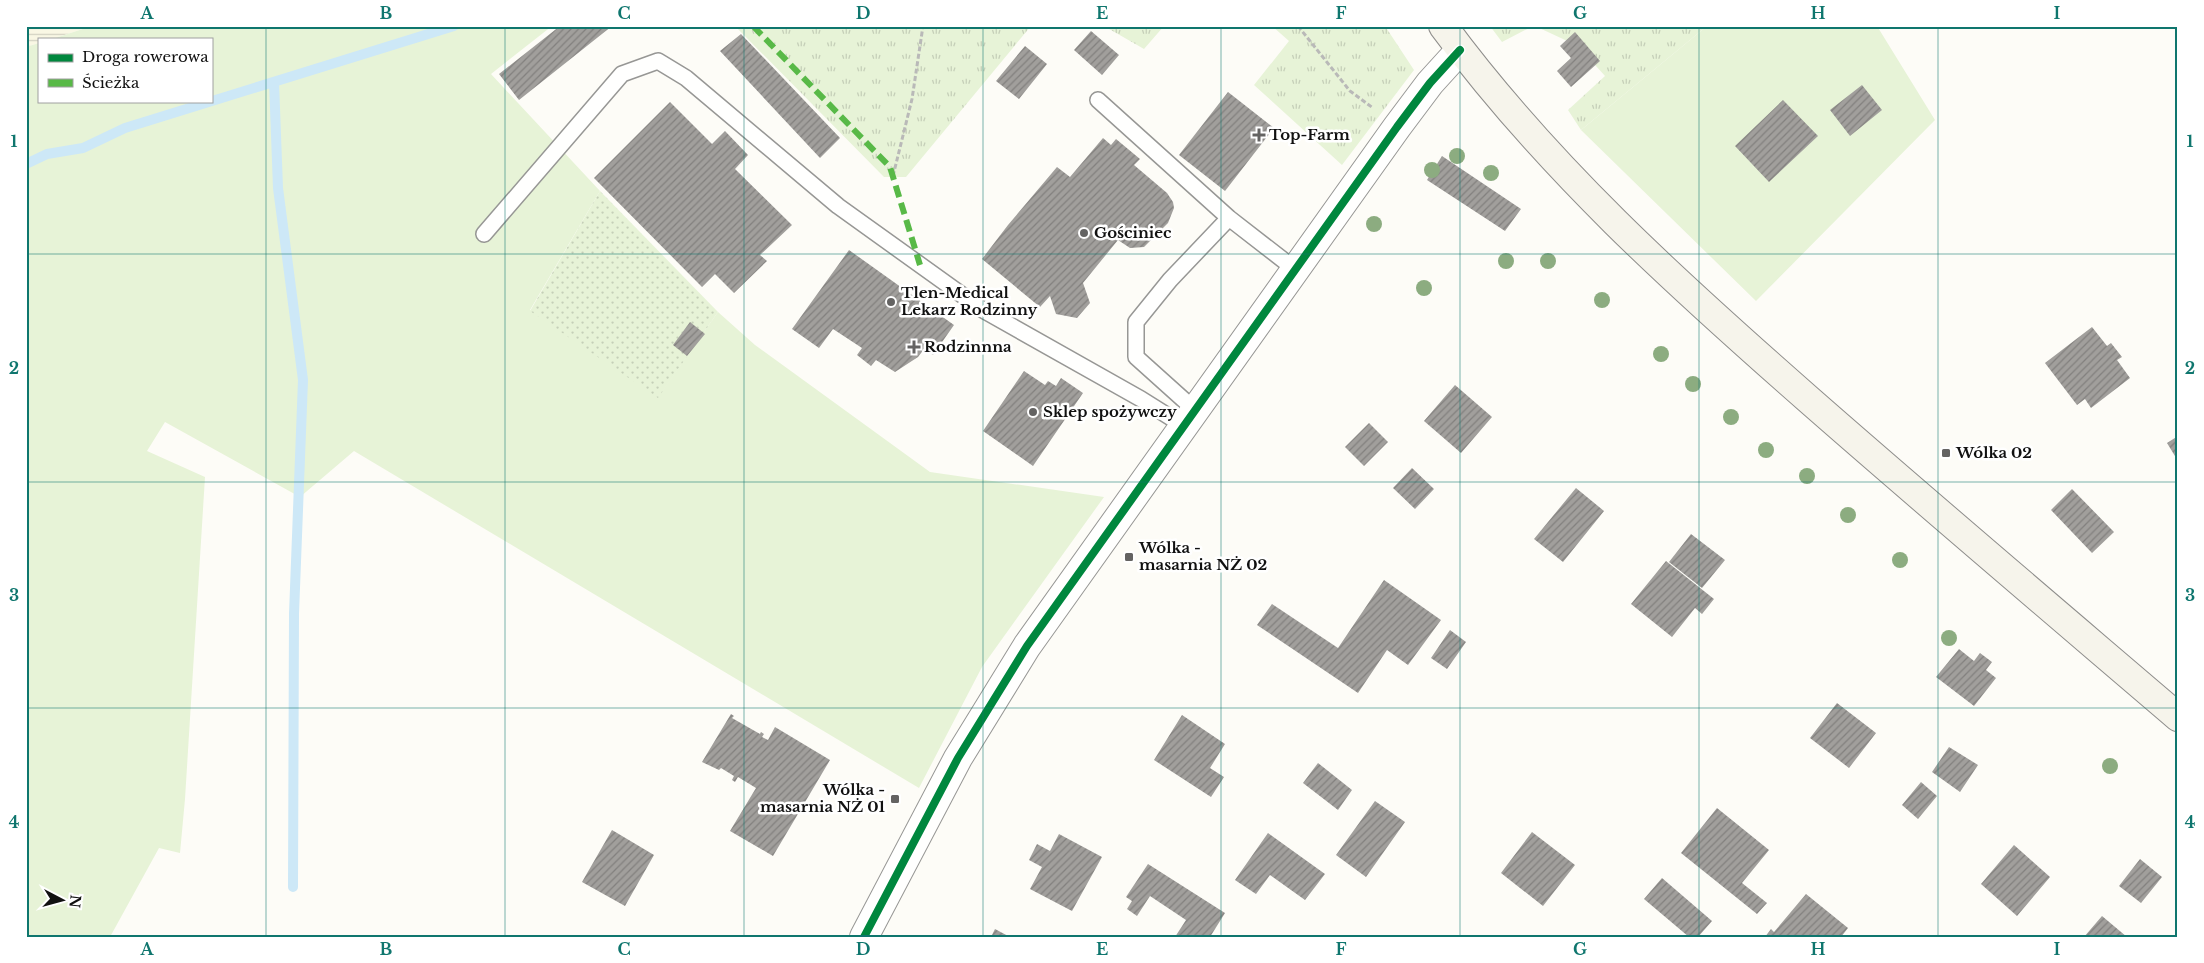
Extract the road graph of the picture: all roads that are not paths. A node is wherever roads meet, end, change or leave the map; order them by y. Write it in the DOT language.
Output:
graph roads {
  1 [pos="1443,26"];
  2 [pos="1460,50"];
  3 [pos="1098,100"];
  4 [pos="1229,218"];
  5 [pos="484,234"];
  6 [pos="1296,270"];
  7 [pos="1190,418"];
  8 [pos="2178,716"];
  9 [pos="864,937"];
  1 -- 2 [label="main road"];
  2 -- 6 [label="street"];
  2 -- 8 [label="main road"];
  3 -- 4 [label="lane"];
  4 -- 6 [label="lane"];
  4 -- 7 [label="lane"];
  5 -- 7 [label="lane"];
  6 -- 7 [label="street"];
  7 -- 9 [label="street"];
}
